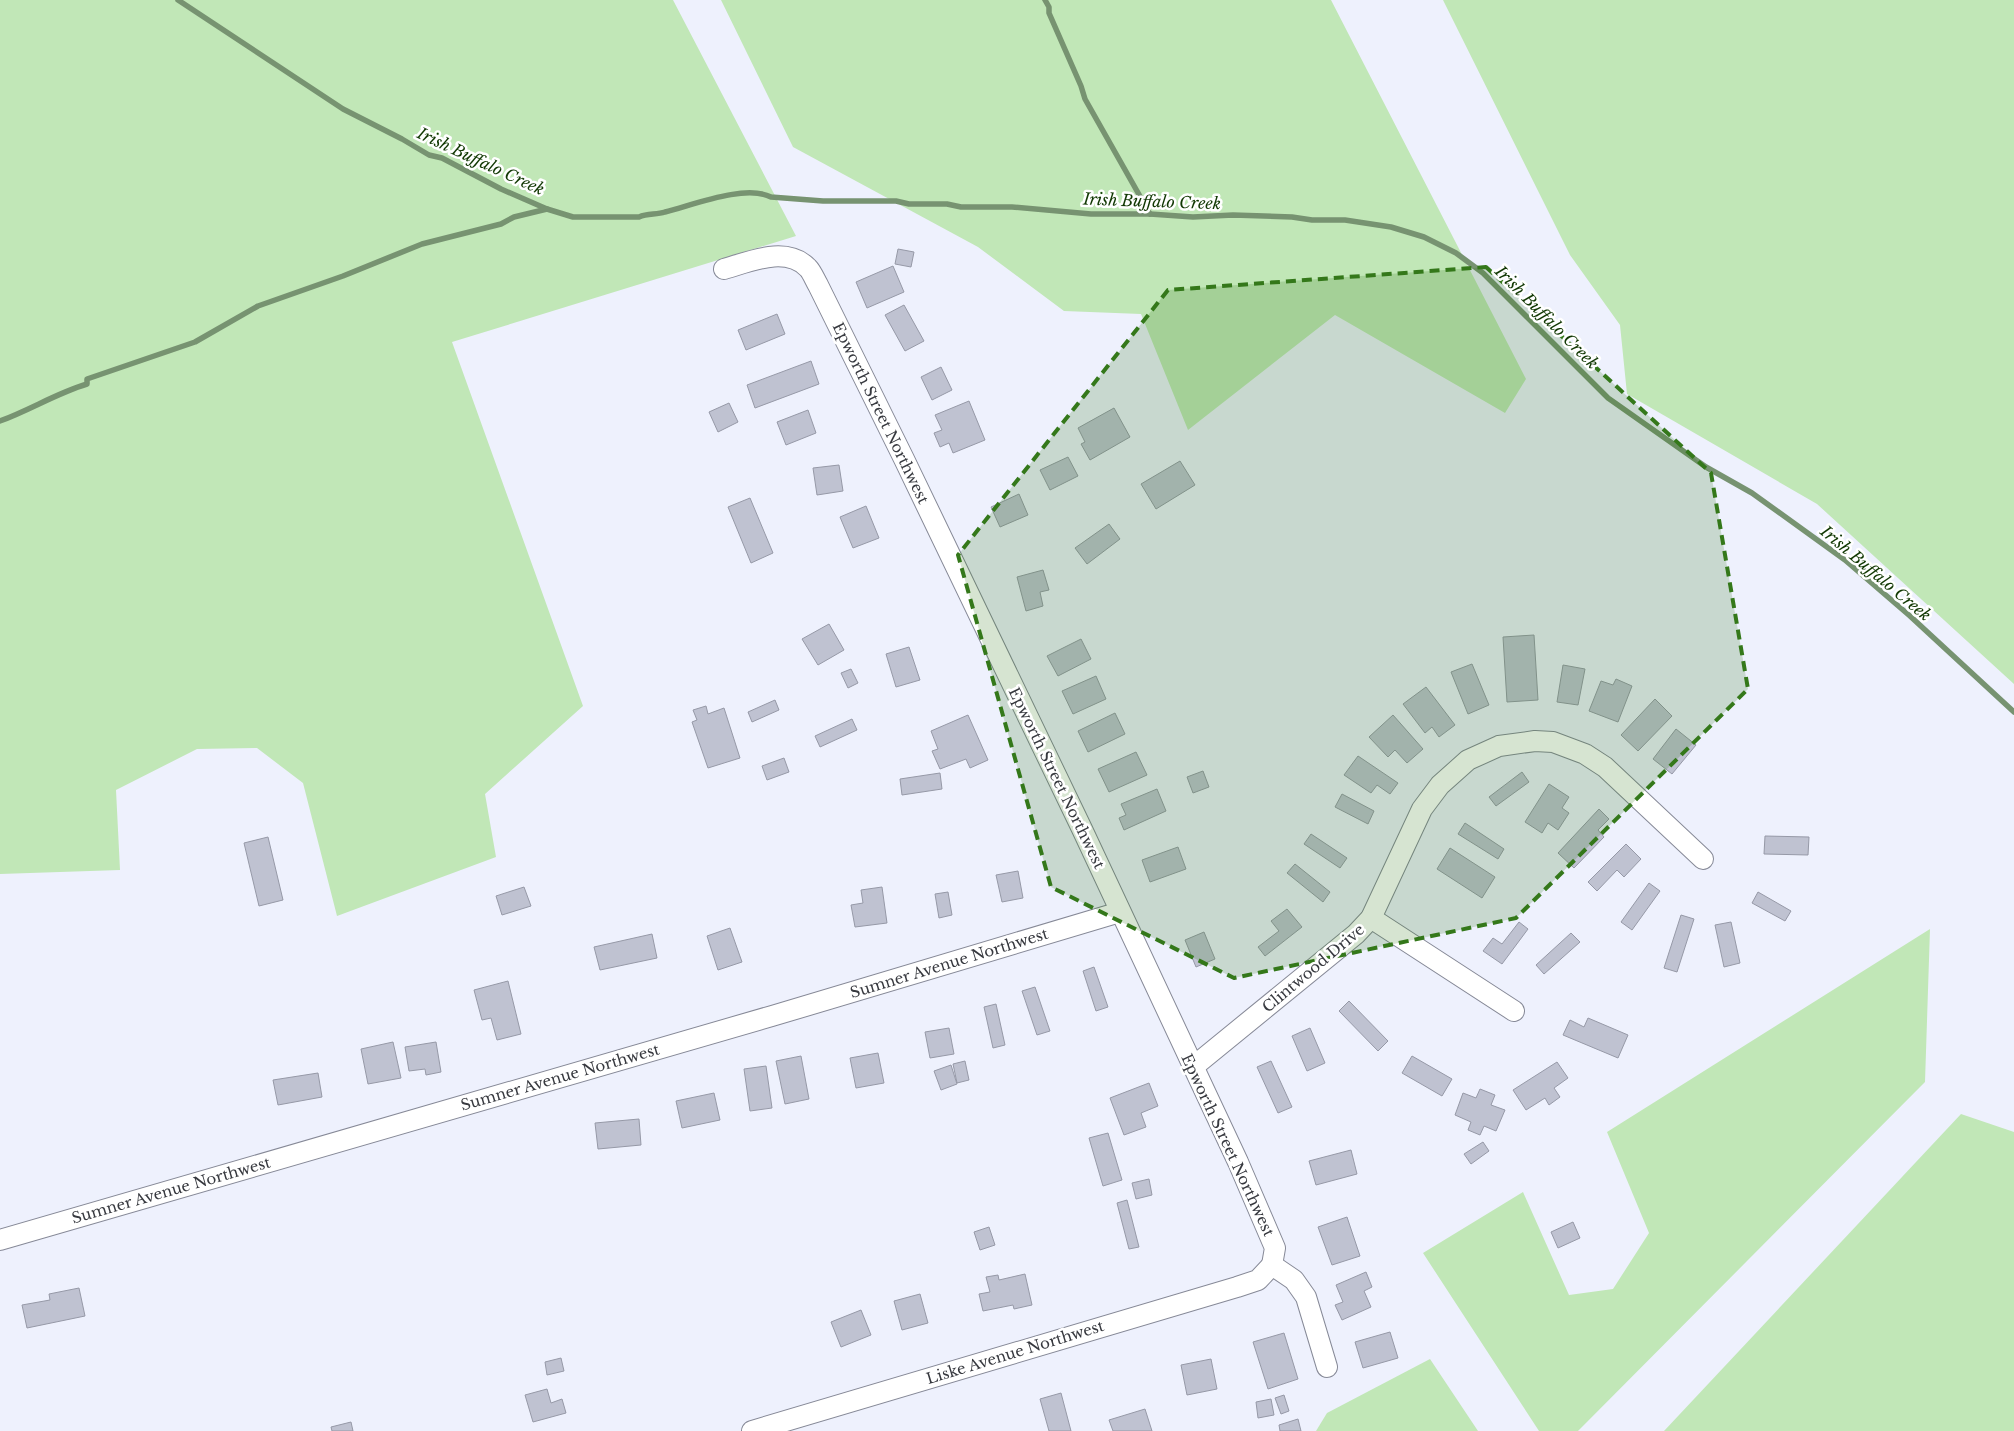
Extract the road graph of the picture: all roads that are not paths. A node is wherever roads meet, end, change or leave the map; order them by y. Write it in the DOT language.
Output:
graph roads {
  1 [pos="724,269"];
  2 [pos="1704,860"];
  3 [pos="1120,912"];
  4 [pos="1371,918"];
  5 [pos="1514,1011"];
  6 [pos="1193,1067"];
  7 [pos="0,1240"];
  8 [pos="1272,1265"];
  9 [pos="1327,1367"];
  10 [pos="752,1431"];
  1 -- 3 [label="street, Epworth Street Northwest"];
  2 -- 4 [label="street, Clintwood Drive"];
  3 -- 6 [label="street, Epworth Street Northwest"];
  3 -- 7 [label="street, Sumner Avenue Northwest"];
  4 -- 5 [label="street"];
  4 -- 6 [label="street, Clintwood Drive"];
  6 -- 8 [label="street, Epworth Street Northwest"];
  8 -- 9 [label="street"];
  8 -- 10 [label="street, Liske Avenue Northwest"];
}
